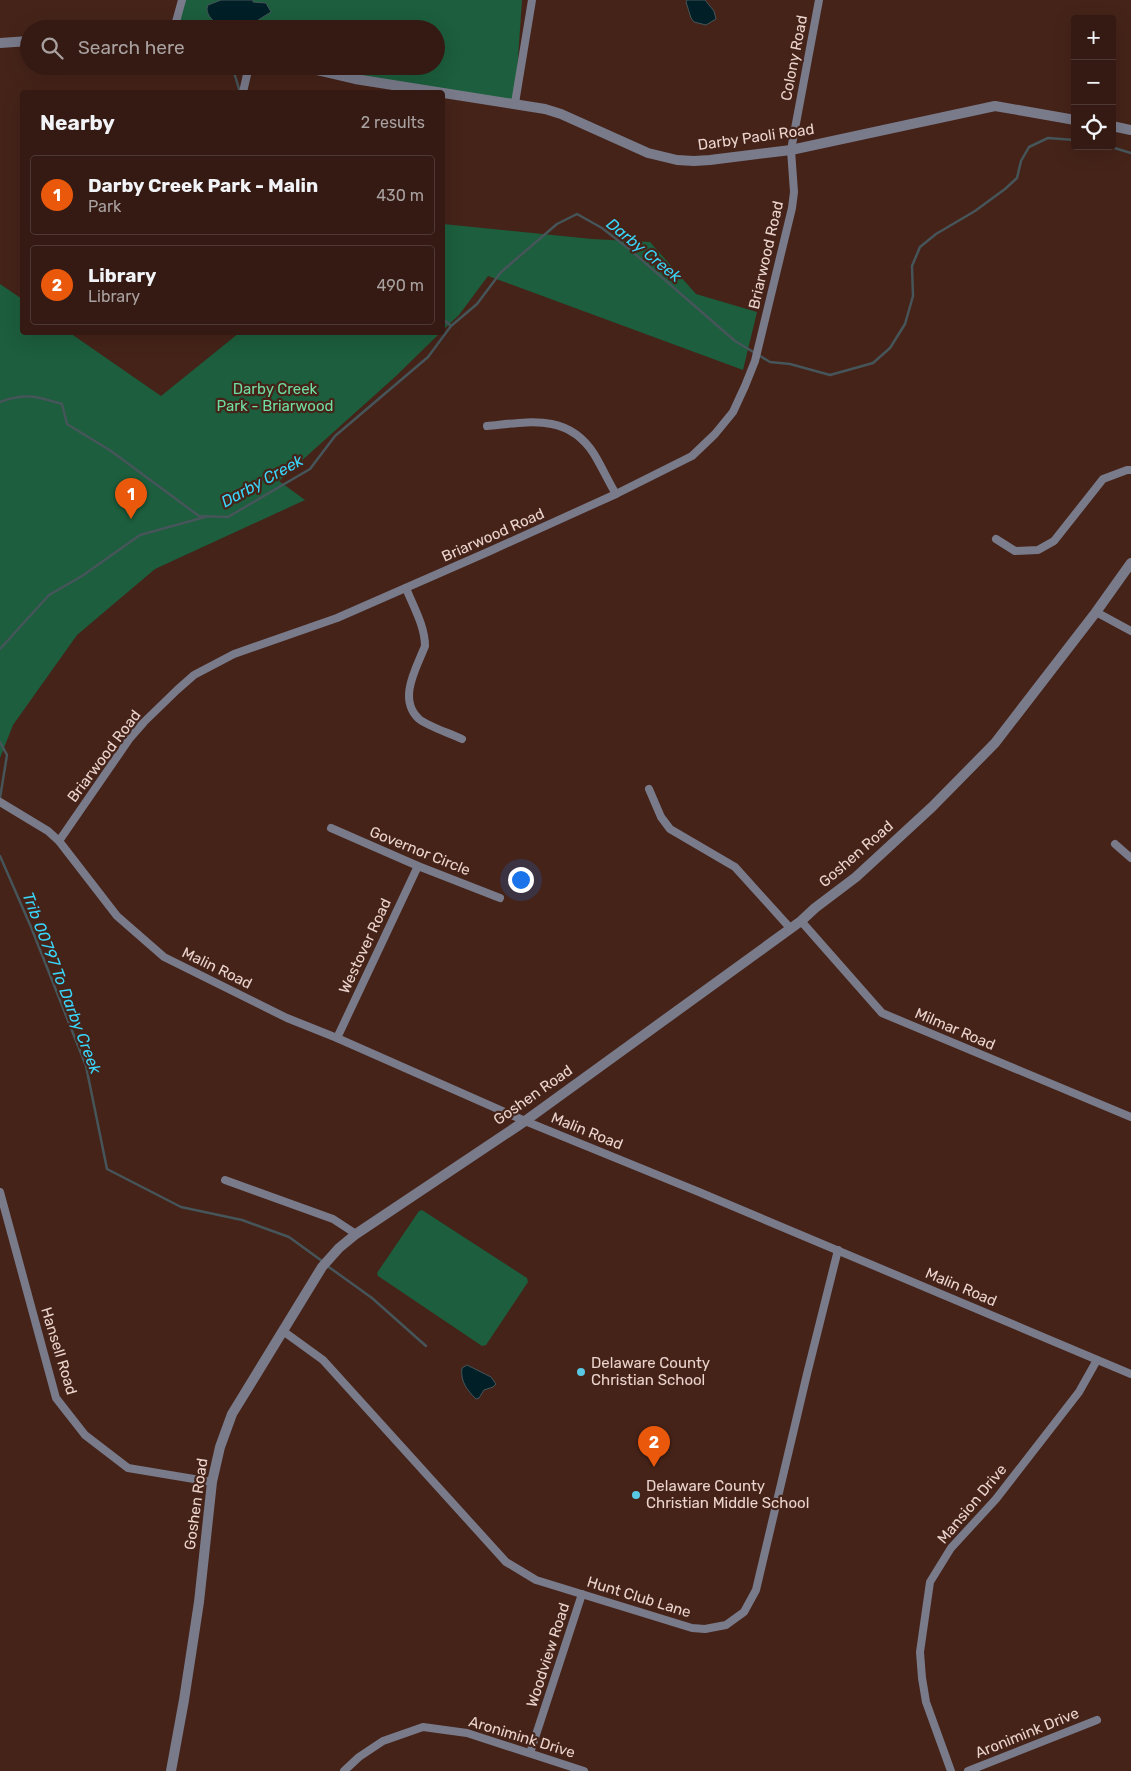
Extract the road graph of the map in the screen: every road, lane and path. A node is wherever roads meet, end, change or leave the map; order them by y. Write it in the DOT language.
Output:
graph roads {
  1 [pos="182,0"];
  2 [pos="532,0"];
  3 [pos="819,0"];
  4 [pos="176,20"];
  5 [pos="20,42"];
  6 [pos="0,43"];
  7 [pos="247,75"];
  8 [pos="338,75"];
  9 [pos="243,90"];
  10 [pos="428,90"];
  11 [pos="445,92"];
  12 [pos="515,103"];
  13 [pos="1071,119"];
  14 [pos="1116,127"];
  15 [pos="1131,130"];
  16 [pos="791,150"];
  17 [pos="487,426"];
  18 [pos="1131,470"];
  19 [pos="616,494"];
  20 [pos="996,539"];
  21 [pos="1131,563"];
  22 [pos="406,588"];
  23 [pos="1096,612"];
  24 [pos="1131,631"];
  25 [pos="462,739"];
  26 [pos="649,789"];
  27 [pos="0,802"];
  28 [pos="331,828"];
  29 [pos="59,841"];
  30 [pos="1115,844"];
  31 [pos="1131,858"];
  32 [pos="418,866"];
  33 [pos="500,898"];
  34 [pos="801,921"];
  35 [pos="791,929"];
  36 [pos="337,1038"];
  37 [pos="1131,1117"];
  38 [pos="524,1121"];
  39 [pos="225,1180"];
  40 [pos="0,1192"];
  41 [pos="356,1234"];
  42 [pos="838,1250"];
  43 [pos="283,1330"];
  44 [pos="1097,1360"];
  45 [pos="1131,1374"];
  46 [pos="212,1482"];
  47 [pos="582,1594"];
  48 [pos="1096,1720"];
  49 [pos="530,1753"];
  50 [pos="171,1771"];
  51 [pos="344,1771"];
  52 [pos="584,1771"];
  53 [pos="951,1771"];
  54 [pos="968,1771"];
  1 -- 4 [label="street"];
  2 -- 12 [label="street"];
  3 -- 16 [label="street, Colony Road"];
  5 -- 6 [label="street"];
  7 -- 9 [label="street"];
  8 -- 10 [label="street, Darby Paoli Road"];
  11 -- 12 [label="street, Darby Paoli Road"];
  12 -- 16 [label="street, Darby Paoli Road"];
  13 -- 16 [label="street, Darby Paoli Road"];
  14 -- 15 [label="street"];
  16 -- 19 [label="street, Briarwood Road"];
  17 -- 19 [label="street"];
  18 -- 20 [label="street"];
  19 -- 22 [label="street, Briarwood Road"];
  21 -- 23 [label="street, Goshen Road"];
  22 -- 25 [label="street"];
  22 -- 29 [label="street, Briarwood Road"];
  23 -- 24 [label="street"];
  23 -- 34 [label="street, Goshen Road"];
  26 -- 35 [label="street"];
  27 -- 29 [label="street, Malin Road"];
  28 -- 32 [label="street, Governor Circle"];
  29 -- 36 [label="street, Malin Road"];
  30 -- 31 [label="street"];
  32 -- 33 [label="street, Governor Circle"];
  32 -- 36 [label="street, Westover Road"];
  34 -- 35 [label="street, Goshen Road"];
  34 -- 37 [label="street, Milmar Road"];
  35 -- 38 [label="street, Goshen Road"];
  36 -- 38 [label="street, Malin Road"];
  38 -- 41 [label="street, Goshen Road"];
  38 -- 42 [label="street, Malin Road"];
  39 -- 41 [label="street"];
  40 -- 46 [label="street, Hansell Road"];
  41 -- 43 [label="street, Goshen Road"];
  42 -- 44 [label="street, Malin Road"];
  42 -- 47 [label="street, Hunt Club Lane"];
  43 -- 46 [label="street, Goshen Road"];
  43 -- 47 [label="street, Hunt Club Lane"];
  44 -- 45 [label="street, Malin Road"];
  44 -- 53 [label="street, Mansion Drive"];
  46 -- 50 [label="street, Goshen Road"];
  47 -- 49 [label="street, Woodview Road"];
  48 -- 54 [label="street, Aronimink Drive"];
  49 -- 51 [label="street, Aronimink Drive"];
  49 -- 52 [label="street, Aronimink Drive"];
}
